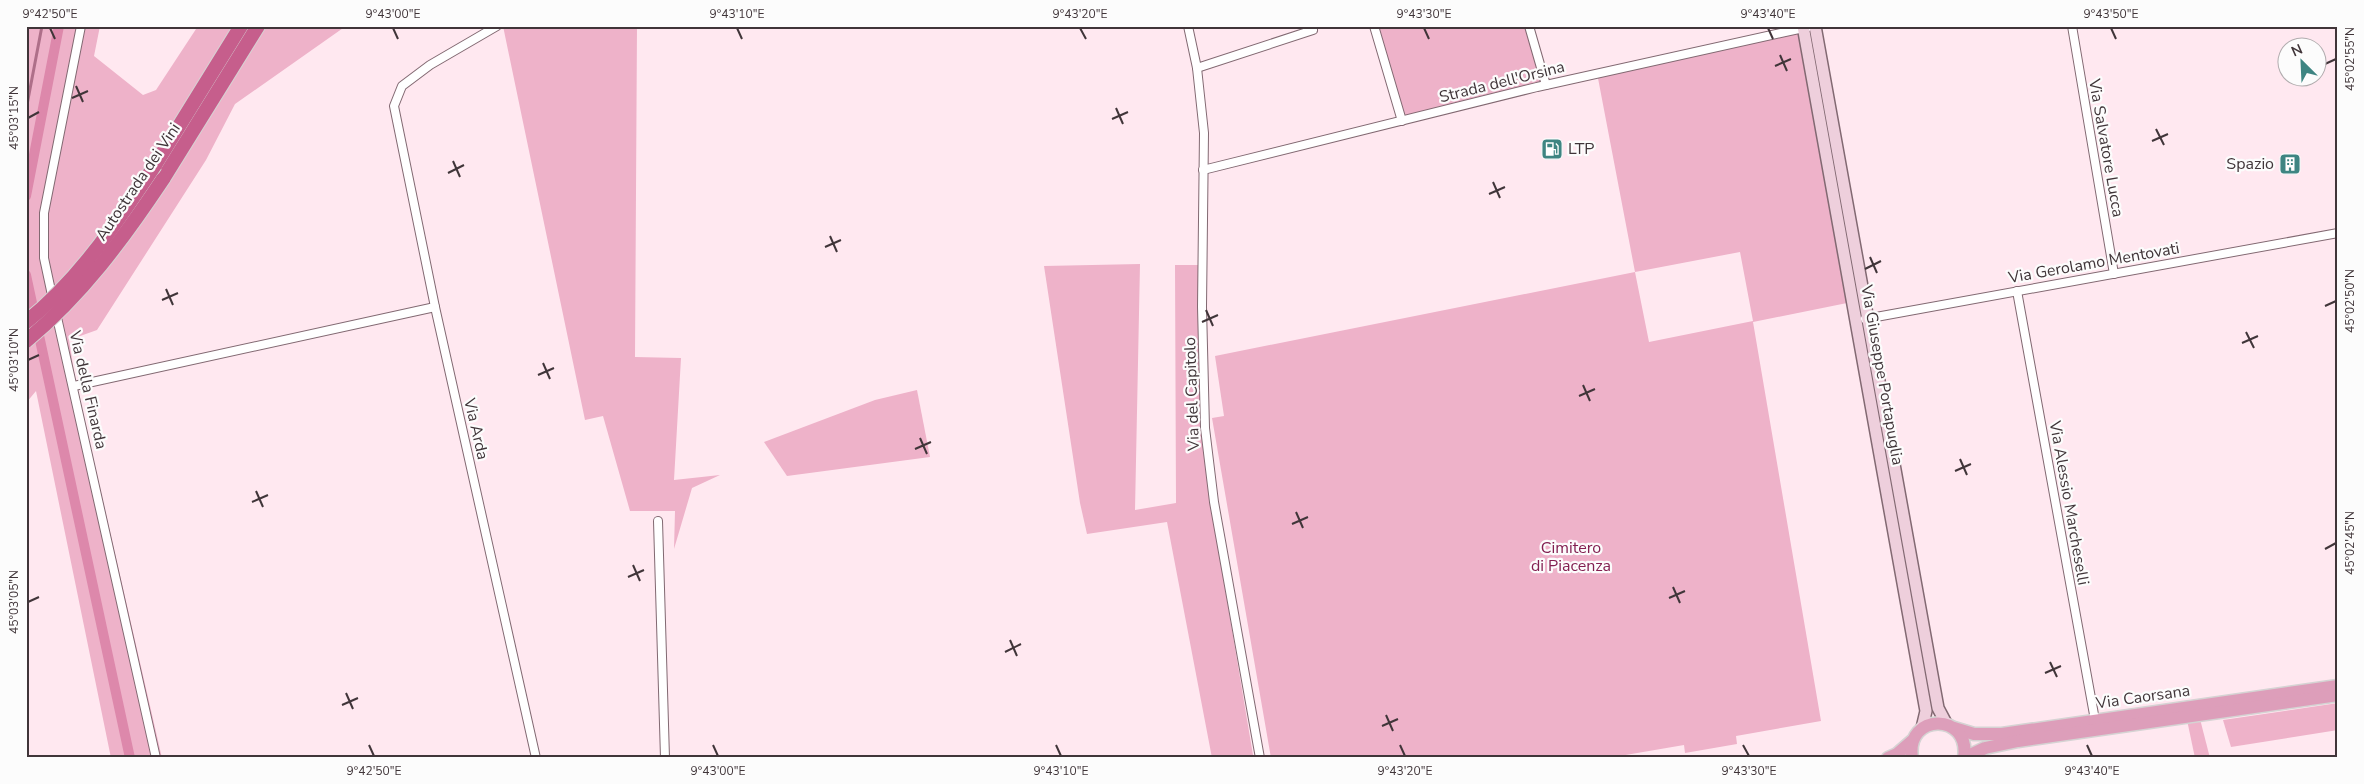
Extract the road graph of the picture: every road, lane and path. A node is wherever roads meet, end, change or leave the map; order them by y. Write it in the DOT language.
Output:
graph roads {
  1 [pos="81,26"];
  2 [pos="241,26"];
  3 [pos="258,26"];
  4 [pos="497,26"];
  5 [pos="1188,26"];
  6 [pos="1374,26"];
  7 [pos="1529,26"];
  8 [pos="2072,26"];
  9 [pos="1808,27"];
  10 [pos="1313,28"];
  11 [pos="1197,68"];
  12 [pos="1546,85"];
  13 [pos="1402,121"];
  14 [pos="1203,170"];
  15 [pos="2338,233"];
  16 [pos="2114,274"];
  17 [pos="2017,291"];
  18 [pos="435,307"];
  19 [pos="1862,320"];
  20 [pos="26,322"];
  21 [pos="26,341"];
  22 [pos="74,386"];
  23 [pos="658,521"];
  24 [pos="2338,686"];
  25 [pos="2338,696"];
  26 [pos="2095,720"];
  27 [pos="1951,727"];
  28 [pos="1922,728"];
  29 [pos="1912,741"];
  30 [pos="156,758"];
  31 [pos="536,758"];
  32 [pos="665,758"];
  33 [pos="1260,758"];
  34 [pos="1888,758"];
  35 [pos="1912,758"];
  36 [pos="1964,758"];
  1 -- 22 [label="street, Via della Finarda"];
  2 -- 20 [label="highway, Autostrada dei Vini, bridge"];
  3 -- 21 [label="highway, Autostrada dei Vini, bridge"];
  4 -- 18 [label="street, Via Arda"];
  5 -- 11 [label="street, Via del Capitolo"];
  6 -- 13 [label="street"];
  7 -- 12 [label="street"];
  8 -- 16 [label="street, Via Salvatore Lucca"];
  9 -- 12 [label="street, Strada dell'Orsina"];
  9 -- 19 [label="main road, Via Giuseppe Portapuglia"];
  10 -- 11 [label="street"];
  11 -- 14 [label="street, Via del Capitolo"];
  12 -- 13 [label="street, Strada dell'Orsina"];
  13 -- 14 [label="street, Strada dell'Orsina"];
  14 -- 33 [label="street, Via del Capitolo"];
  15 -- 16 [label="street, Via Gerolamo Mentovati"];
  16 -- 17 [label="street, Via Gerolamo Mentovati"];
  17 -- 19 [label="street, Via Gerolamo Mentovati"];
  17 -- 26 [label="street, Via Alessio Marcheselli"];
  18 -- 22 [label="street"];
  18 -- 31 [label="street, Via Arda"];
  19 -- 27 [label="main road, Via Giuseppe Portapuglia"];
  19 -- 28 [label="main road, Via Giuseppe Portapuglia"];
  22 -- 30 [label="street, Via della Finarda"];
  23 -- 32 [label="street"];
  24 -- 26 [label="main road, Via Caorsana"];
  25 -- 36 [label="main road, Via Caorsana"];
  26 -- 27 [label="main road, Via Caorsana"];
  27 -- 28 [label="main road"];
  27 -- 36 [label="main road"];
  28 -- 29 [label="main road"];
  29 -- 34 [label="main road"];
  29 -- 35 [label="main road"];
}
